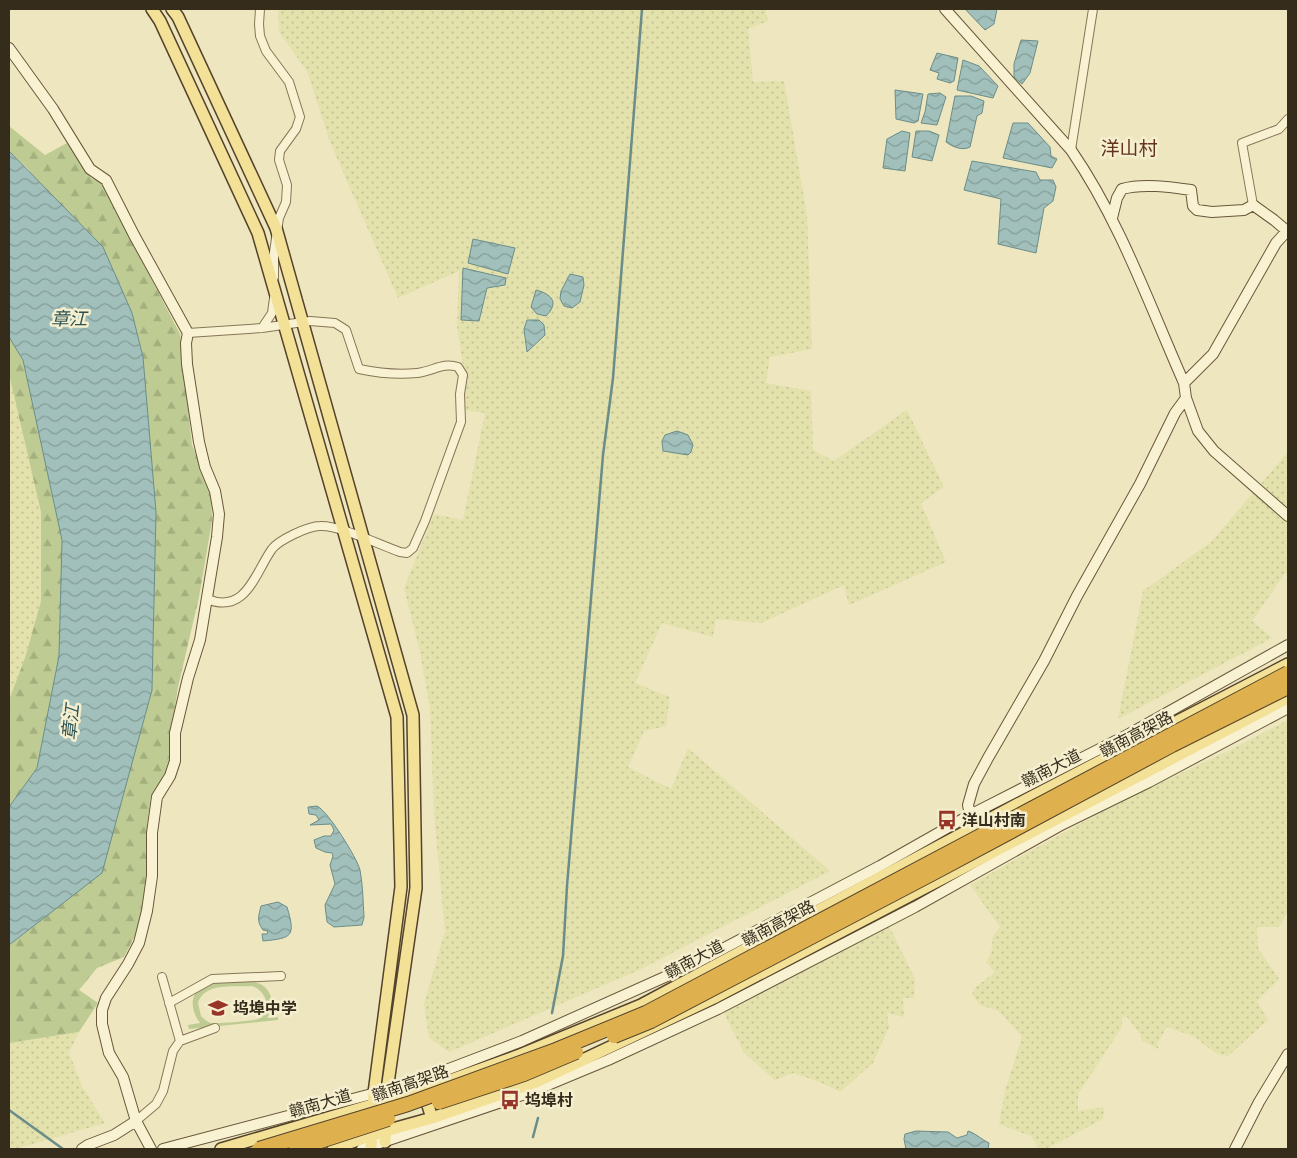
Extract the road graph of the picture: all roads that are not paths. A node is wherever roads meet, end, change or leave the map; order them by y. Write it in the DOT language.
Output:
graph roads {
  1 [pos="152,9"];
  2 [pos="172,9"];
  3 [pos="260,9"];
  4 [pos="945,9"];
  5 [pos="1093,9"];
  6 [pos="9,48"];
  7 [pos="1288,119"];
  8 [pos="1071,150"];
  9 [pos="1253,205"];
  10 [pos="1112,218"];
  11 [pos="277,231"];
  12 [pos="1288,231"];
  13 [pos="274,291"];
  14 [pos="302,323"];
  15 [pos="284,325"];
  16 [pos="262,328"];
  17 [pos="188,333"];
  18 [pos="1184,383"];
  19 [pos="1186,398"];
  20 [pos="1288,516"];
  21 [pos="343,530"];
  22 [pos="363,538"];
  23 [pos="207,599"];
  24 [pos="1288,645"];
  25 [pos="1288,664"];
  26 [pos="1288,673"];
  27 [pos="1288,687"];
  28 [pos="1288,698"];
  29 [pos="1288,708"];
  30 [pos="1105,760"];
  31 [pos="1119,785"];
  32 [pos="1027,799"];
  33 [pos="970,815"];
  34 [pos="1043,826"];
  35 [pos="281,976"];
  36 [pos="162,977"];
  37 [pos="169,1003"];
  38 [pos="215,1028"];
  39 [pos="180,1041"];
  40 [pos="1288,1054"];
  41 [pos="387,1090"];
  42 [pos="423,1090"];
  43 [pos="374,1099"];
  44 [pos="386,1102"];
  45 [pos="326,1117"];
  46 [pos="432,1118"];
  47 [pos="136,1121"];
  48 [pos="385,1136"];
  49 [pos="368,1144"];
  50 [pos="82,1149"];
  51 [pos="151,1149"];
  52 [pos="163,1149"];
  53 [pos="221,1149"];
  54 [pos="259,1149"];
  55 [pos="296,1149"];
  56 [pos="334,1149"];
  57 [pos="1235,1149"];
  1 -- 13 [label="main road"];
  2 -- 11 [label="main road"];
  3 -- 11 [label="street"];
  4 -- 8 [label="street"];
  5 -- 8 [label="street"];
  6 -- 17 [label="street"];
  7 -- 9 [label="street"];
  8 -- 10 [label="street"];
  9 -- 10 [label="street"];
  9 -- 12 [label="street"];
  10 -- 18 [label="street"];
  11 -- 13 [label="street"];
  11 -- 14 [label="main road"];
  12 -- 18 [label="street"];
  13 -- 15 [label="main road"];
  13 -- 16 [label="street"];
  14 -- 15 [label="street"];
  14 -- 22 [label="main road"];
  14 -- 22 [label="street"];
  15 -- 16 [label="street"];
  15 -- 21 [label="main road"];
  16 -- 17 [label="street"];
  17 -- 23 [label="street"];
  18 -- 19 [label="street"];
  19 -- 20 [label="street"];
  19 -- 33 [label="street"];
  21 -- 22 [label="street"];
  21 -- 23 [label="street"];
  21 -- 43 [label="main road"];
  22 -- 41 [label="main road"];
  23 -- 47 [label="street"];
  24 -- 33 [label="street"];
  25 -- 30 [label="main road, 赣南大道"];
  26 -- 54 [label="highway, 赣南高架路, bridge"];
  27 -- 55 [label="highway, 赣南高架路, bridge"];
  28 -- 31 [label="main road"];
  29 -- 48 [label="street"];
  30 -- 31 [label="main road"];
  30 -- 32 [label="main road, 赣南大道"];
  31 -- 34 [label="main road"];
  32 -- 34 [label="main road"];
  32 -- 42 [label="main road, 赣南大道"];
  33 -- 41 [label="street"];
  34 -- 46 [label="main road"];
  35 -- 37 [label="street"];
  36 -- 37 [label="street"];
  37 -- 39 [label="street"];
  38 -- 39 [label="street"];
  39 -- 47 [label="street"];
  40 -- 57 [label="street"];
  41 -- 43 [label="street"];
  41 -- 44 [label="main road"];
  42 -- 44 [label="main road, 赣南大道"];
  42 -- 46 [label="main road"];
  43 -- 44 [label="main road, 赣南大道"];
  43 -- 45 [label="main road, 赣南大道"];
  43 -- 49 [label="main road"];
  43 -- 52 [label="street"];
  44 -- 48 [label="main road"];
  45 -- 53 [label="main road, 赣南大道"];
  45 -- 56 [label="main road"];
  46 -- 48 [label="main road"];
  47 -- 50 [label="street"];
  47 -- 51 [label="street"];
  48 -- 49 [label="main road"];
  49 -- 56 [label="main road"];
}
